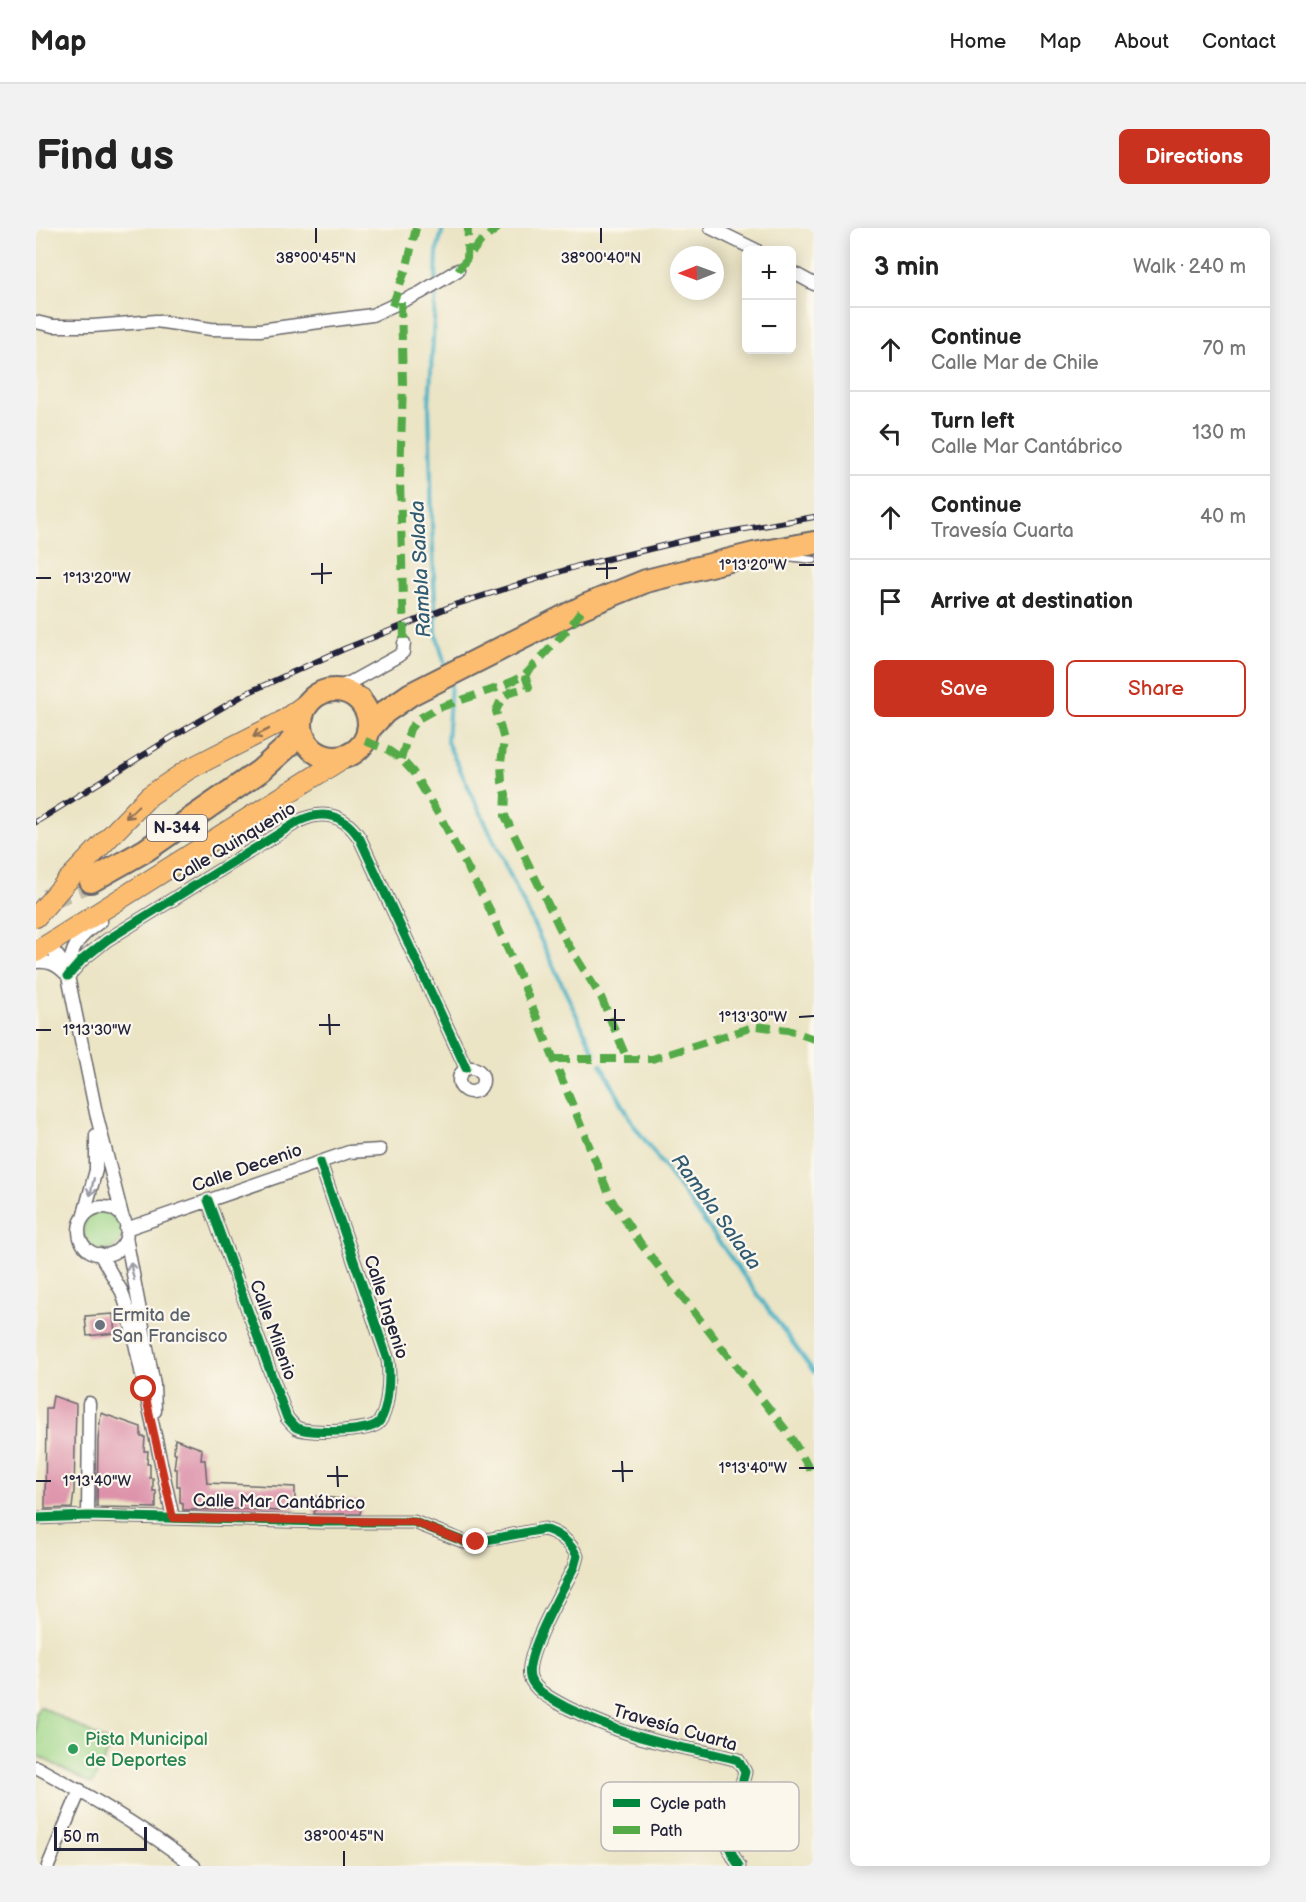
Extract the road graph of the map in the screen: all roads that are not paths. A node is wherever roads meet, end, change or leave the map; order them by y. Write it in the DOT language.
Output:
graph roads {
  1 [pos="711,228"];
  2 [pos="748,246"];
  3 [pos="458,270"];
  4 [pos="796,274"];
  5 [pos="814,284"];
  6 [pos="36,322"];
  7 [pos="814,543"];
  8 [pos="754,554"];
  9 [pos="814,560"];
  10 [pos="404,644"];
  11 [pos="419,689"];
  12 [pos="359,690"];
  13 [pos="305,709"];
  14 [pos="368,730"];
  15 [pos="335,757"];
  16 [pos="260,771"];
  17 [pos="195,852"];
  18 [pos="91,881"];
  19 [pos="36,917"];
  20 [pos="38,950"];
  21 [pos="68,976"];
  22 [pos="466,1068"];
  23 [pos="96,1113"];
  24 [pos="380,1150"];
  25 [pos="320,1162"];
  26 [pos="208,1200"];
  27 [pos="82,1219"];
  28 [pos="125,1228"];
  29 [pos="100,1254"];
  30 [pos="89,1403"];
  31 [pos="338,1430"];
  32 [pos="155,1433"];
  33 [pos="88,1516"];
  34 [pos="36,1518"];
  35 [pos="173,1518"];
  36 [pos="414,1522"];
  37 [pos="36,1767"];
  38 [pos="742,1782"];
  39 [pos="80,1790"];
  40 [pos="731,1851"];
  41 [pos="48,1866"];
  42 [pos="194,1866"];
  43 [pos="739,1866"];
  1 -- 2 [label="street"];
  3 -- 6 [label="street"];
  4 -- 5 [label="street"];
  7 -- 8 [label="highway"];
  8 -- 9 [label="lane"];
  8 -- 11 [label="highway"];
  10 -- 12 [label="street"];
  11 -- 12 [label="highway"];
  11 -- 14 [label="highway"];
  12 -- 13 [label="highway"];
  12 -- 14 [label="highway"];
  13 -- 15 [label="highway"];
  13 -- 16 [label="highway, N-344"];
  13 -- 19 [label="main road, one-way"];
  14 -- 15 [label="highway"];
  15 -- 16 [label="highway, N-344"];
  15 -- 17 [label="main road"];
  16 -- 18 [label="highway, N-344"];
  17 -- 20 [label="main road"];
  17 -- 21 [label="street"];
  20 -- 21 [label="street"];
  20 -- 21 [label="street"];
  21 -- 22 [label="street, Calle Quinquenio"];
  21 -- 23 [label="street"];
  23 -- 27 [label="street, one-way"];
  23 -- 28 [label="street"];
  24 -- 25 [label="street, Calle Decenio"];
  25 -- 26 [label="street, Calle Decenio"];
  25 -- 31 [label="street, Calle Ingenio"];
  26 -- 28 [label="street, Calle Decenio"];
  26 -- 31 [label="street, Calle Milenio"];
  27 -- 28 [label="street"];
  27 -- 29 [label="street"];
  28 -- 29 [label="street"];
  32 -- 28 [label="street, one-way"];
  29 -- 32 [label="street"];
  30 -- 33 [label="street"];
  32 -- 35 [label="street"];
  33 -- 34 [label="street, Calle Mar Cantábrico"];
  33 -- 35 [label="street, Calle Mar Cantábrico"];
  35 -- 36 [label="street, Calle Mar Cantábrico"];
  36 -- 38 [label="street, Travesía Cuarta"];
  37 -- 39 [label="street"];
  39 -- 41 [label="street"];
  39 -- 42 [label="street"];
  40 -- 43 [label="street, Travesía Cuarta"];
}
